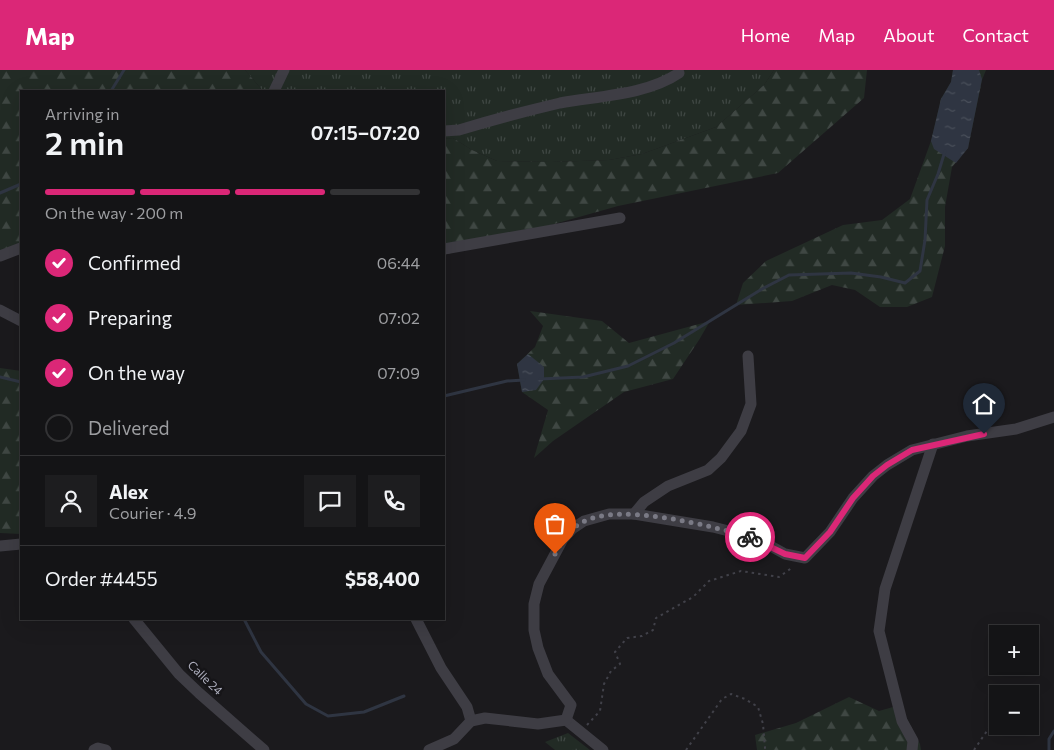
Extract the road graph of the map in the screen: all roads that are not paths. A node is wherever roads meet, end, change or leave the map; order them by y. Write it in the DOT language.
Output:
graph roads {
  1 [pos="284,70"];
  2 [pos="679,73"];
  3 [pos="274,90"];
  4 [pos="445,131"];
  5 [pos="620,218"];
  6 [pos="20,248"];
  7 [pos="445,249"];
  8 [pos="0,256"];
  9 [pos="0,310"];
  10 [pos="20,320"];
  11 [pos="748,356"];
  12 [pos="1054,417"];
  13 [pos="933,444"];
  14 [pos="634,514"];
  15 [pos="20,544"];
  16 [pos="0,546"];
  17 [pos="135,620"];
  18 [pos="417,620"];
  19 [pos="566,720"];
  20 [pos="471,721"];
  21 [pos="94,750"];
  22 [pos="106,750"];
  23 [pos="264,750"];
  24 [pos="434,750"];
  25 [pos="603,750"];
  26 [pos="912,750"];
  1 -- 3 [label="street"];
  2 -- 4 [label="street"];
  5 -- 7 [label="street"];
  6 -- 8 [label="street"];
  9 -- 10 [label="street"];
  11 -- 14 [label="street"];
  12 -- 13 [label="street"];
  13 -- 14 [label="street"];
  13 -- 26 [label="street"];
  14 -- 19 [label="street"];
  15 -- 16 [label="street"];
  17 -- 23 [label="street, Calle 24"];
  18 -- 20 [label="street"];
  19 -- 20 [label="street"];
  19 -- 25 [label="street"];
  20 -- 24 [label="street"];
  21 -- 22 [label="street"];
}
